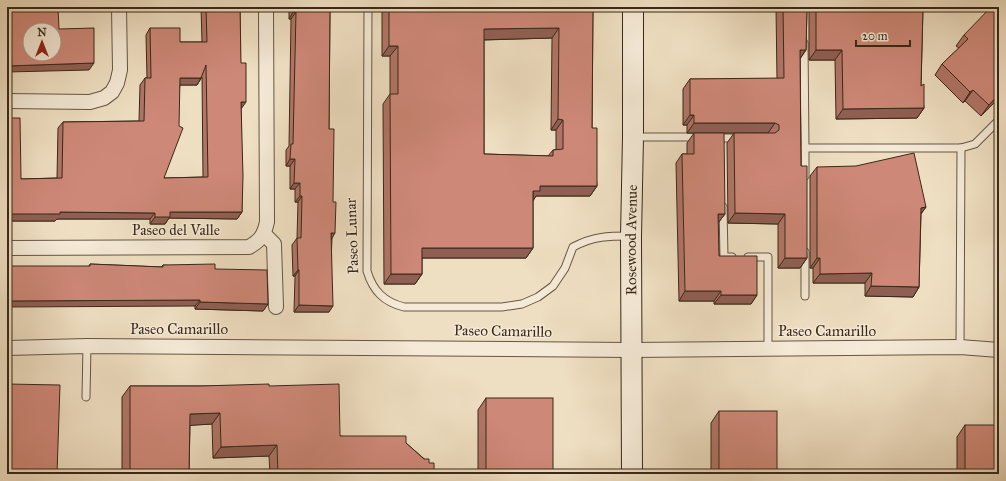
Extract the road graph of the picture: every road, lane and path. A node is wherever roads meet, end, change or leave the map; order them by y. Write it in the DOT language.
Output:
graph roads {
  1 [pos="119,7"];
  2 [pos="266,7"];
  3 [pos="368,7"];
  4 [pos="632,7"];
  5 [pos="804,38"];
  6 [pos="7,101"];
  7 [pos="999,120"];
  8 [pos="633,137"];
  9 [pos="715,137"];
  10 [pos="745,138"];
  11 [pos="722,146"];
  12 [pos="805,148"];
  13 [pos="961,148"];
  14 [pos="805,187"];
  15 [pos="723,201"];
  16 [pos="264,234"];
  17 [pos="631,236"];
  18 [pos="805,241"];
  19 [pos="7,248"];
  20 [pos="805,296"];
  21 [pos="276,307"];
  22 [pos="87,346"];
  23 [pos="960,347"];
  24 [pos="7,348"];
  25 [pos="768,348"];
  26 [pos="632,350"];
  27 [pos="999,350"];
  28 [pos="86,397"];
  29 [pos="632,474"];
  1 -- 6 [label="street"];
  2 -- 16 [label="street"];
  3 -- 17 [label="lane, Paseo Lunar"];
  4 -- 8 [label="main road, Rosewood Avenue"];
  5 -- 12 [label="lane"];
  7 -- 13 [label="lane"];
  8 -- 9 [label="lane"];
  8 -- 17 [label="main road, Rosewood Avenue"];
  9 -- 10 [label="lane"];
  9 -- 11 [label="lane"];
  12 -- 13 [label="lane"];
  12 -- 14 [label="lane"];
  13 -- 23 [label="lane"];
  15 -- 25 [label="lane"];
  16 -- 19 [label="street, Paseo del Valle"];
  16 -- 21 [label="street"];
  17 -- 26 [label="main road, Rosewood Avenue"];
  18 -- 20 [label="lane"];
  22 -- 24 [label="street, Paseo Camarillo"];
  22 -- 26 [label="street, Paseo Camarillo"];
  22 -- 28 [label="lane"];
  23 -- 25 [label="street, Paseo Camarillo"];
  23 -- 27 [label="street, Paseo Camarillo"];
  25 -- 26 [label="street, Paseo Camarillo"];
  26 -- 29 [label="main road, Rosewood Avenue"];
}
